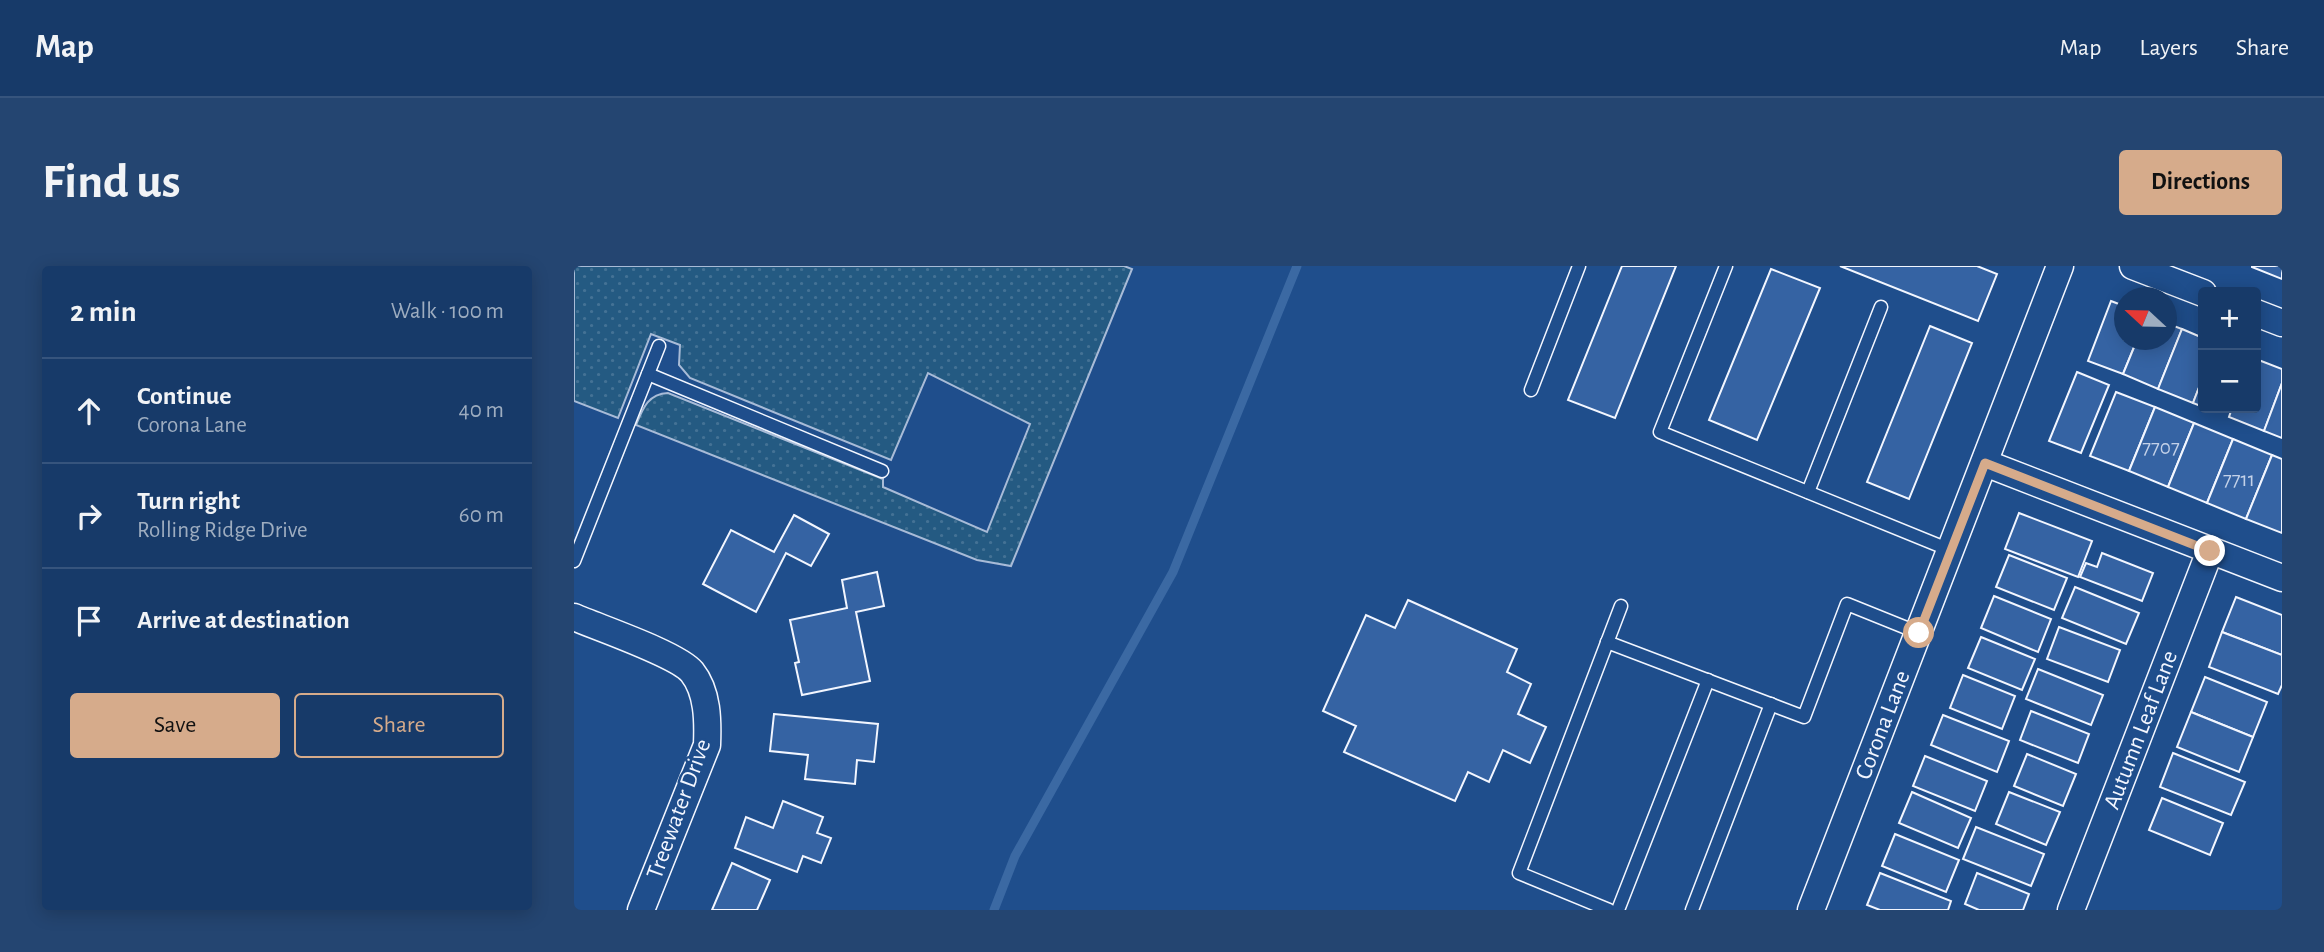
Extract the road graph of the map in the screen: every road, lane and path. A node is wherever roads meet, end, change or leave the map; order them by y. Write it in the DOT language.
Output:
graph roads {
  1 [pos="1580,266"];
  2 [pos="1726,266"];
  3 [pos="2060,266"];
  4 [pos="2133,266"];
  5 [pos="2198,291"];
  6 [pos="1881,307"];
  7 [pos="2261,315"];
  8 [pos="2282,323"];
  9 [pos="659,346"];
  10 [pos="648,374"];
  11 [pos="1531,390"];
  12 [pos="1985,463"];
  13 [pos="882,471"];
  14 [pos="1808,492"];
  15 [pos="1950,550"];
  16 [pos="2210,551"];
  17 [pos="574,561"];
  18 [pos="2282,578"];
  19 [pos="1621,606"];
  20 [pos="574,617"];
  21 [pos="1919,633"];
  22 [pos="1607,642"];
  23 [pos="1707,680"];
  24 [pos="1771,705"];
  25 [pos="641,910"];
  26 [pos="1609,910"];
  27 [pos="1618,910"];
  28 [pos="1692,910"];
  29 [pos="1811,910"];
  30 [pos="2071,910"];
  1 -- 11 [label="lane"];
  2 -- 14 [label="lane"];
  3 -- 12 [label="street, Corona Lane"];
  4 -- 5 [label="street"];
  6 -- 14 [label="lane"];
  7 -- 8 [label="street"];
  9 -- 10 [label="lane"];
  10 -- 13 [label="lane"];
  10 -- 17 [label="lane"];
  12 -- 15 [label="street, Corona Lane"];
  12 -- 16 [label="street"];
  14 -- 15 [label="lane"];
  15 -- 21 [label="street, Corona Lane"];
  16 -- 18 [label="street"];
  16 -- 30 [label="street, Autumn Leaf Lane"];
  19 -- 22 [label="lane"];
  20 -- 25 [label="street, Treewater Drive"];
  21 -- 24 [label="lane"];
  21 -- 29 [label="street, Corona Lane"];
  22 -- 23 [label="lane"];
  22 -- 26 [label="lane"];
  23 -- 24 [label="lane"];
  23 -- 27 [label="lane"];
  24 -- 28 [label="lane"];
}
